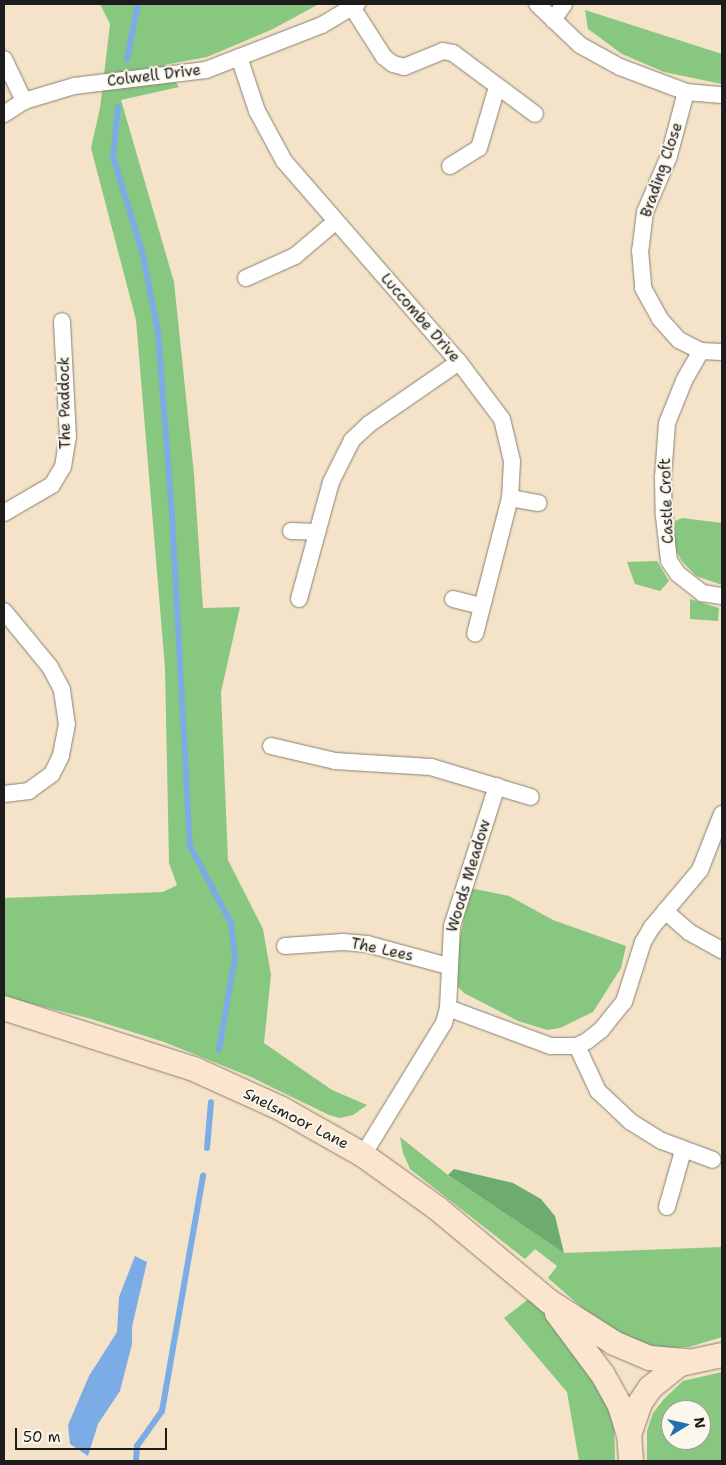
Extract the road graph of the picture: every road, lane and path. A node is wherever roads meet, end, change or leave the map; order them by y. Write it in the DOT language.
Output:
graph roads {
  1 [pos="537,4"];
  2 [pos="564,4"];
  3 [pos="354,5"];
  4 [pos="553,20"];
  5 [pos="239,57"];
  6 [pos="4,59"];
  7 [pos="497,86"];
  8 [pos="686,92"];
  9 [pos="722,95"];
  10 [pos="24,101"];
  11 [pos="4,114"];
  12 [pos="535,114"];
  13 [pos="450,166"];
  14 [pos="335,222"];
  15 [pos="246,278"];
  16 [pos="62,321"];
  17 [pos="701,351"];
  18 [pos="722,352"];
  19 [pos="459,362"];
  20 [pos="510,498"];
  21 [pos="540,503"];
  22 [pos="4,513"];
  23 [pos="291,532"];
  24 [pos="316,532"];
  25 [pos="722,596"];
  26 [pos="299,598"];
  27 [pos="453,599"];
  28 [pos="482,606"];
  29 [pos="4,611"];
  30 [pos="474,634"];
  31 [pos="271,746"];
  32 [pos="497,786"];
  33 [pos="4,794"];
  34 [pos="531,797"];
  35 [pos="722,814"];
  36 [pos="665,910"];
  37 [pos="285,946"];
  38 [pos="722,950"];
  39 [pos="448,966"];
  40 [pos="4,1008"];
  41 [pos="448,1008"];
  42 [pos="577,1046"];
  43 [pos="683,1150"];
  44 [pos="363,1155"];
  45 [pos="713,1160"];
  46 [pos="667,1207"];
  47 [pos="550,1302"];
  48 [pos="721,1354"];
  49 [pos="688,1361"];
  50 [pos="629,1435"];
  51 [pos="631,1461"];
  1 -- 4 [label="street"];
  2 -- 4 [label="street"];
  3 -- 5 [label="street, Colwell Drive"];
  3 -- 7 [label="street"];
  4 -- 8 [label="street"];
  5 -- 10 [label="street, Colwell Drive"];
  5 -- 14 [label="street, Luccombe Drive"];
  6 -- 10 [label="street"];
  7 -- 12 [label="street"];
  7 -- 13 [label="street"];
  8 -- 9 [label="street"];
  8 -- 17 [label="street, Brading Close"];
  10 -- 11 [label="street, Colwell Drive"];
  14 -- 15 [label="street"];
  14 -- 19 [label="street, Luccombe Drive"];
  16 -- 22 [label="street, The Paddock"];
  17 -- 18 [label="street, Brading Close"];
  17 -- 25 [label="street, Castle Croft"];
  19 -- 20 [label="street, Luccombe Drive"];
  19 -- 24 [label="street"];
  20 -- 21 [label="street"];
  20 -- 28 [label="street, Luccombe Drive"];
  23 -- 24 [label="street"];
  24 -- 26 [label="street"];
  27 -- 28 [label="street"];
  28 -- 30 [label="street, Luccombe Drive"];
  29 -- 33 [label="street"];
  31 -- 32 [label="street"];
  32 -- 34 [label="street"];
  32 -- 39 [label="street, Woods Meadow"];
  35 -- 36 [label="street"];
  36 -- 38 [label="street"];
  36 -- 42 [label="street"];
  37 -- 39 [label="street, The Lees"];
  39 -- 41 [label="street, Woods Meadow"];
  40 -- 44 [label="street, Snelsmoor Lane"];
  41 -- 42 [label="street"];
  41 -- 44 [label="street, Woods Meadow"];
  42 -- 43 [label="street"];
  43 -- 45 [label="street"];
  43 -- 46 [label="street"];
  44 -- 47 [label="street, Snelsmoor Lane"];
  47 -- 49 [label="street, Snelsmoor Lane"];
  47 -- 50 [label="street, Snelsmoor Lane"];
  48 -- 49 [label="street"];
  49 -- 50 [label="street"];
  50 -- 51 [label="street"];
}
